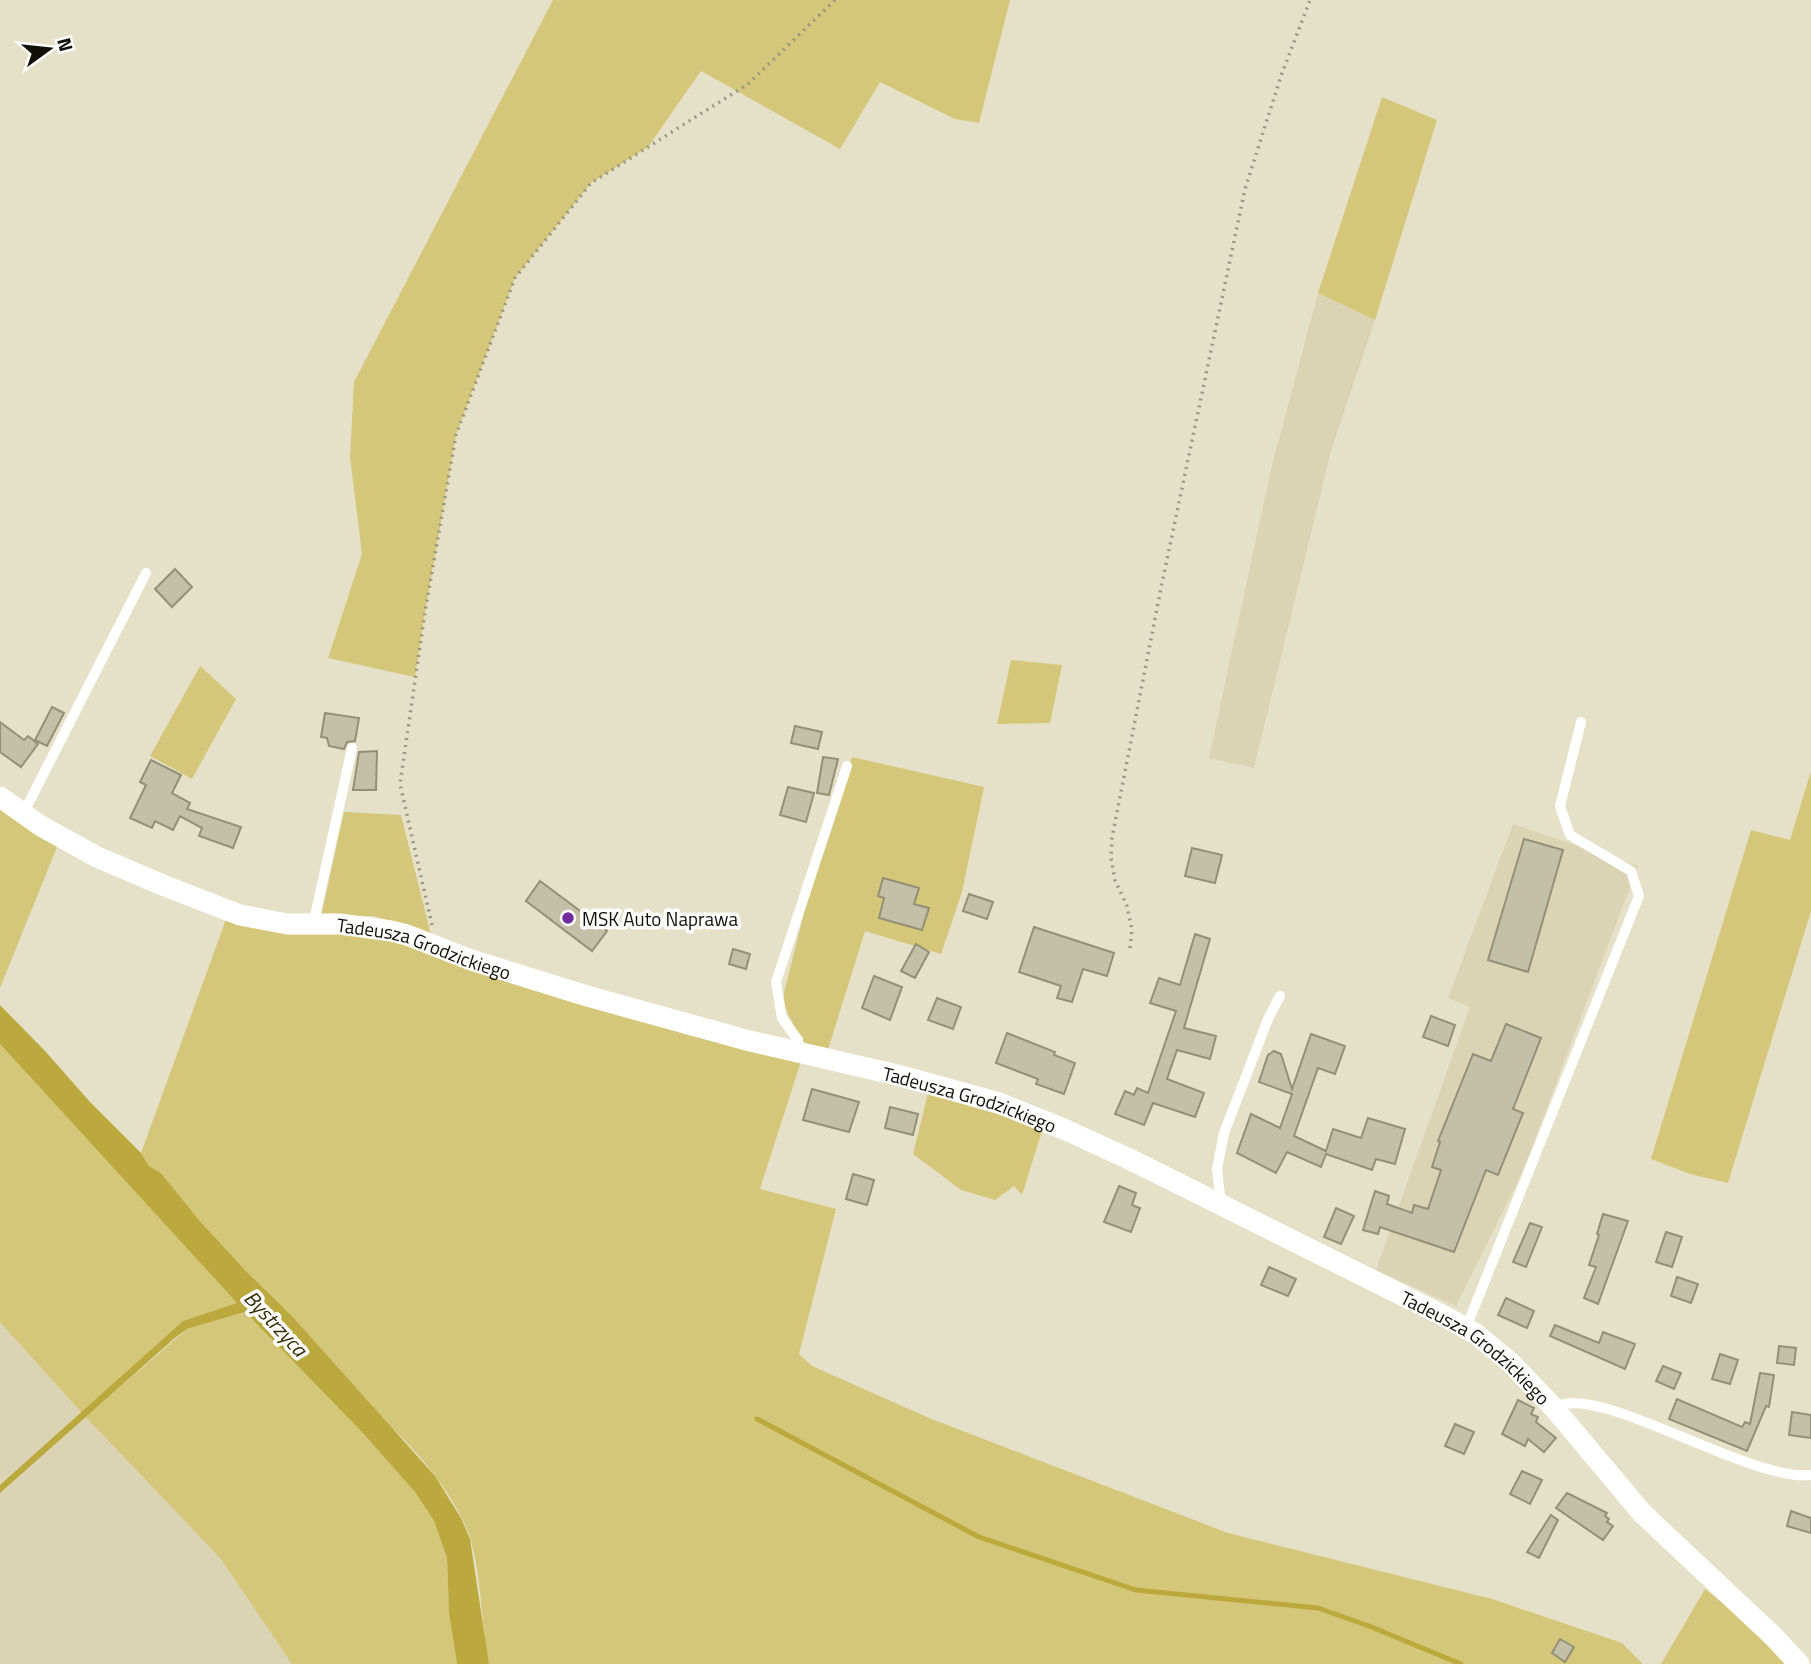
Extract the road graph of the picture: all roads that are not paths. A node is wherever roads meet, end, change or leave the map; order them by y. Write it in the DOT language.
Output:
graph roads {
  1 [pos="146,573"];
  2 [pos="1581,722"];
  3 [pos="352,748"];
  4 [pos="847,766"];
  5 [pos="0,797"];
  6 [pos="23,814"];
  7 [pos="313,925"];
  8 [pos="1280,996"];
  9 [pos="800,1053"];
  10 [pos="1221,1206"];
  11 [pos="1466,1328"];
  12 [pos="1554,1408"];
  13 [pos="1811,1475"];
  14 [pos="1799,1664"];
  1 -- 6 [label="lane"];
  2 -- 11 [label="lane"];
  3 -- 7 [label="lane"];
  4 -- 9 [label="lane"];
  5 -- 6 [label="street, Tadeusza Grodzickiego"];
  6 -- 7 [label="street, Tadeusza Grodzickiego"];
  7 -- 9 [label="street, Tadeusza Grodzickiego"];
  8 -- 10 [label="lane"];
  9 -- 10 [label="street, Tadeusza Grodzickiego"];
  10 -- 11 [label="street, Tadeusza Grodzickiego"];
  11 -- 12 [label="street, Tadeusza Grodzickiego"];
  12 -- 13 [label="lane"];
  12 -- 14 [label="street, Tadeusza Grodzickiego"];
}
